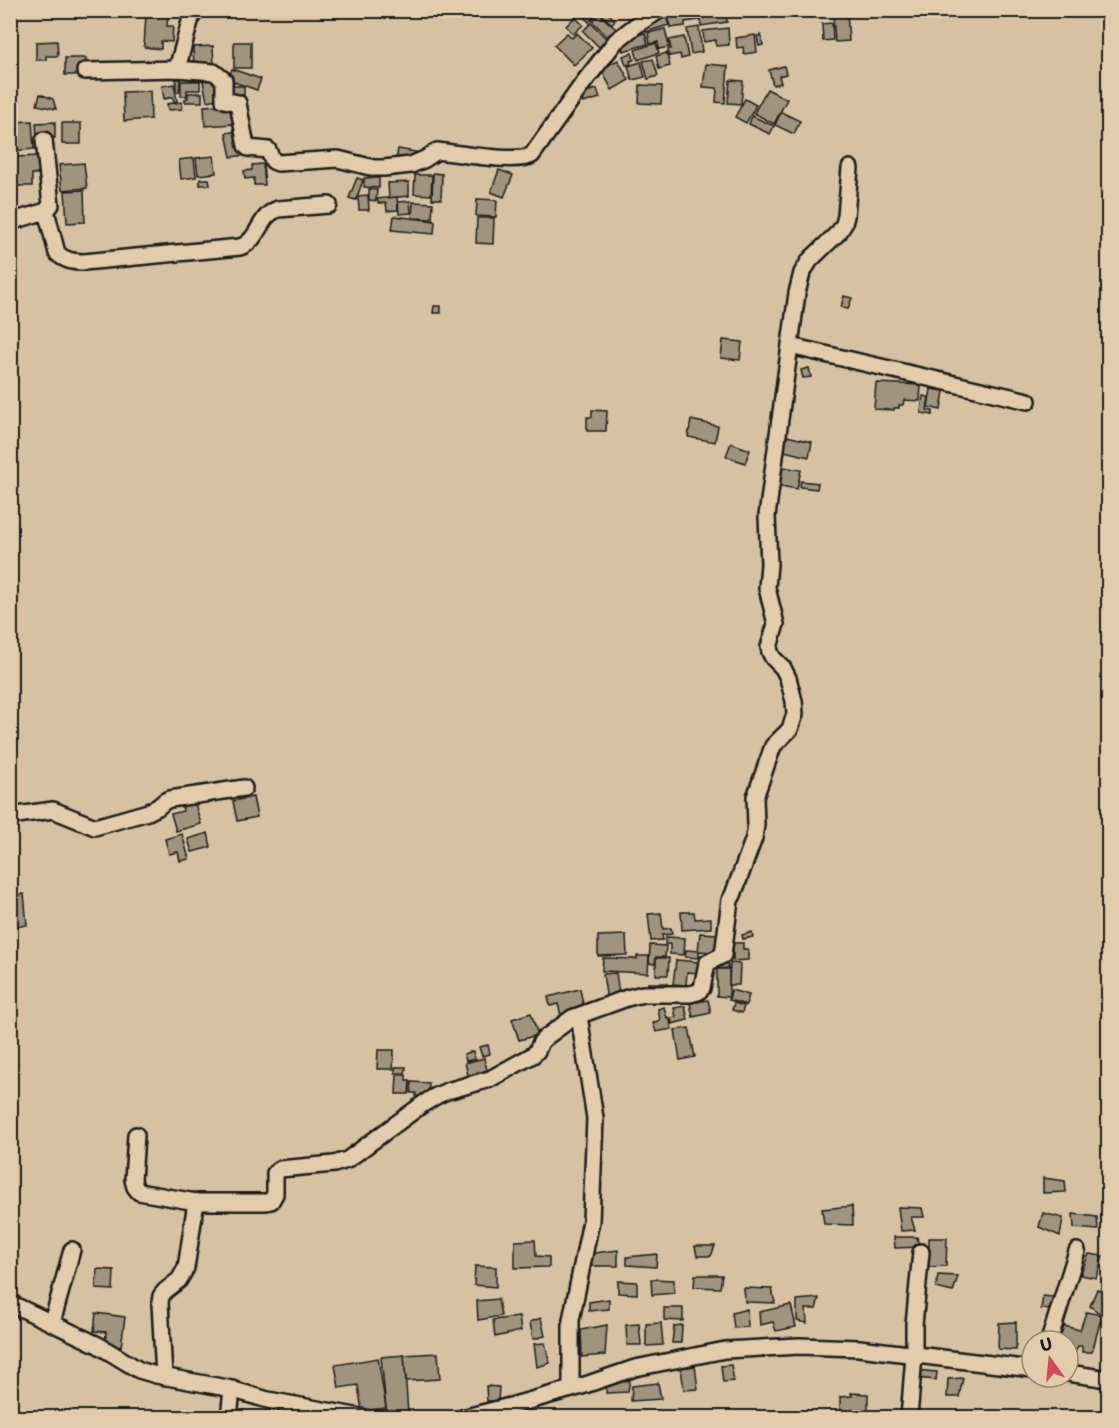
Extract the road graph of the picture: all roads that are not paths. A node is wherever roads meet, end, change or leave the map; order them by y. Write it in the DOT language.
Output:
graph roads {
  1 [pos="196,10"];
  2 [pos="660,10"];
  3 [pos="177,69"];
  4 [pos="85,71"];
  5 [pos="44,140"];
  6 [pos="850,168"];
  7 [pos="329,205"];
  8 [pos="46,211"];
  9 [pos="10,222"];
  10 [pos="790,346"];
  11 [pos="1028,401"];
  12 [pos="244,788"];
  13 [pos="10,816"];
  14 [pos="579,1016"];
  15 [pos="136,1135"];
  16 [pos="196,1202"];
  17 [pos="72,1250"];
  18 [pos="1077,1251"];
  19 [pos="921,1252"];
  20 [pos="10,1303"];
  21 [pos="52,1323"];
  22 [pos="1053,1329"];
  23 [pos="914,1355"];
  24 [pos="1020,1368"];
  25 [pos="1080,1375"];
  26 [pos="164,1377"];
  27 [pos="1108,1379"];
  28 [pos="232,1389"];
  29 [pos="571,1389"];
  30 [pos="229,1418"];
  31 [pos="366,1418"];
  32 [pos="462,1418"];
  33 [pos="909,1418"];
  1 -- 3 [label="street"];
  2 -- 3 [label="street"];
  3 -- 4 [label="street"];
  5 -- 8 [label="street"];
  6 -- 10 [label="street"];
  7 -- 8 [label="street"];
  8 -- 9 [label="street"];
  10 -- 11 [label="street"];
  10 -- 14 [label="street"];
  12 -- 13 [label="street"];
  14 -- 16 [label="street"];
  14 -- 29 [label="street"];
  15 -- 16 [label="street"];
  16 -- 26 [label="street"];
  17 -- 21 [label="street"];
  18 -- 22 [label="street"];
  19 -- 23 [label="street"];
  20 -- 21 [label="street"];
  21 -- 26 [label="street"];
  23 -- 24 [label="street"];
  23 -- 29 [label="street"];
  23 -- 33 [label="street"];
  25 -- 27 [label="street"];
  26 -- 28 [label="street"];
  28 -- 30 [label="street"];
  28 -- 31 [label="street"];
  29 -- 32 [label="street"];
}
